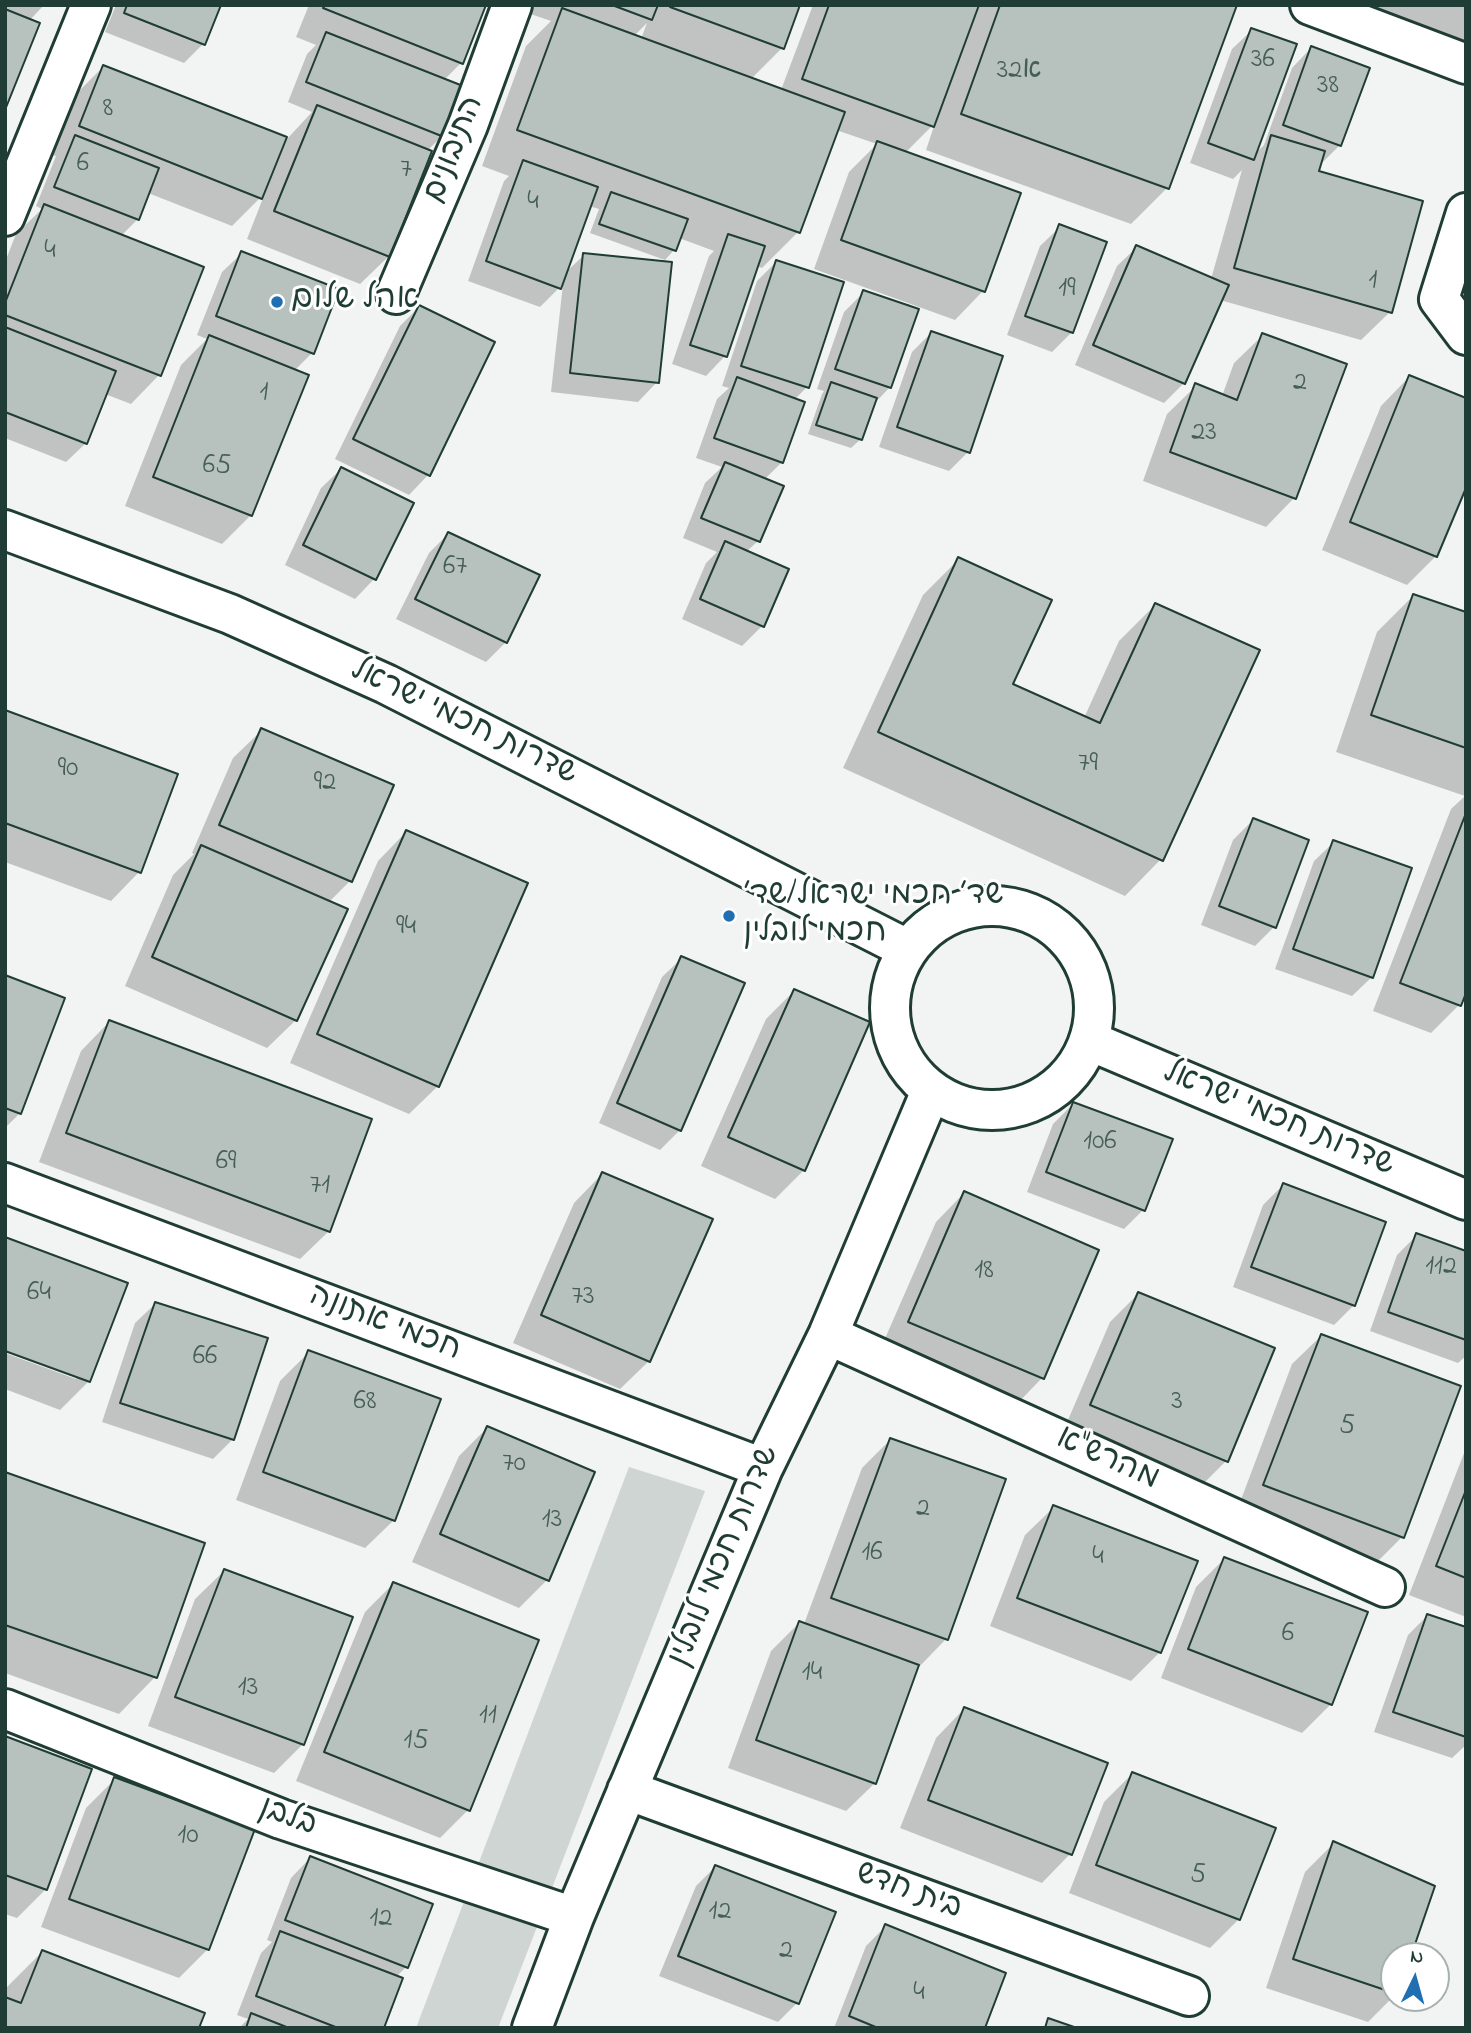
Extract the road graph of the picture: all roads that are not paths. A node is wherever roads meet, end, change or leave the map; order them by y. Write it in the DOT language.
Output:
graph roads {
  1 [pos="90,5"];
  2 [pos="512,5"];
  3 [pos="1310,5"];
  4 [pos="1466,64"];
  5 [pos="1466,213"];
  6 [pos="5,216"];
  7 [pos="396,294"];
  8 [pos="1466,335"];
  9 [pos="5,530"];
  10 [pos="907,948"];
  11 [pos="1090,1041"];
  12 [pos="932,1091"];
  13 [pos="5,1183"];
  14 [pos="1466,1200"];
  15 [pos="828,1335"];
  16 [pos="763,1468"];
  17 [pos="1385,1587"];
  18 [pos="5,1709"];
  19 [pos="628,1790"];
  20 [pos="574,1917"];
  21 [pos="1189,1996"];
  22 [pos="532,2028"];
  1 -- 6 [label="street"];
  2 -- 7 [label="street, התיבונים"];
  3 -- 4 [label="street"];
  5 -- 8 [label="street"];
  9 -- 10 [label="street, שדרות חכמי ישראל"];
  10 -- 11 [label="street"];
  10 -- 12 [label="street"];
  11 -- 12 [label="street"];
  11 -- 14 [label="street, שדרות חכמי ישראל"];
  12 -- 15 [label="street, שדרות חכמי לובלין"];
  13 -- 16 [label="street, חכמי אתונה"];
  15 -- 16 [label="street, שדרות חכמי לובלין"];
  15 -- 17 [label="street, מהרש\"א"];
  16 -- 19 [label="street, שדרות חכמי לובלין"];
  18 -- 20 [label="street, בלבן"];
  19 -- 20 [label="street, שדרות חכמי לובלין"];
  19 -- 21 [label="street, בית חדש"];
  20 -- 22 [label="street, שדרות חכמי לובלין"];
}
